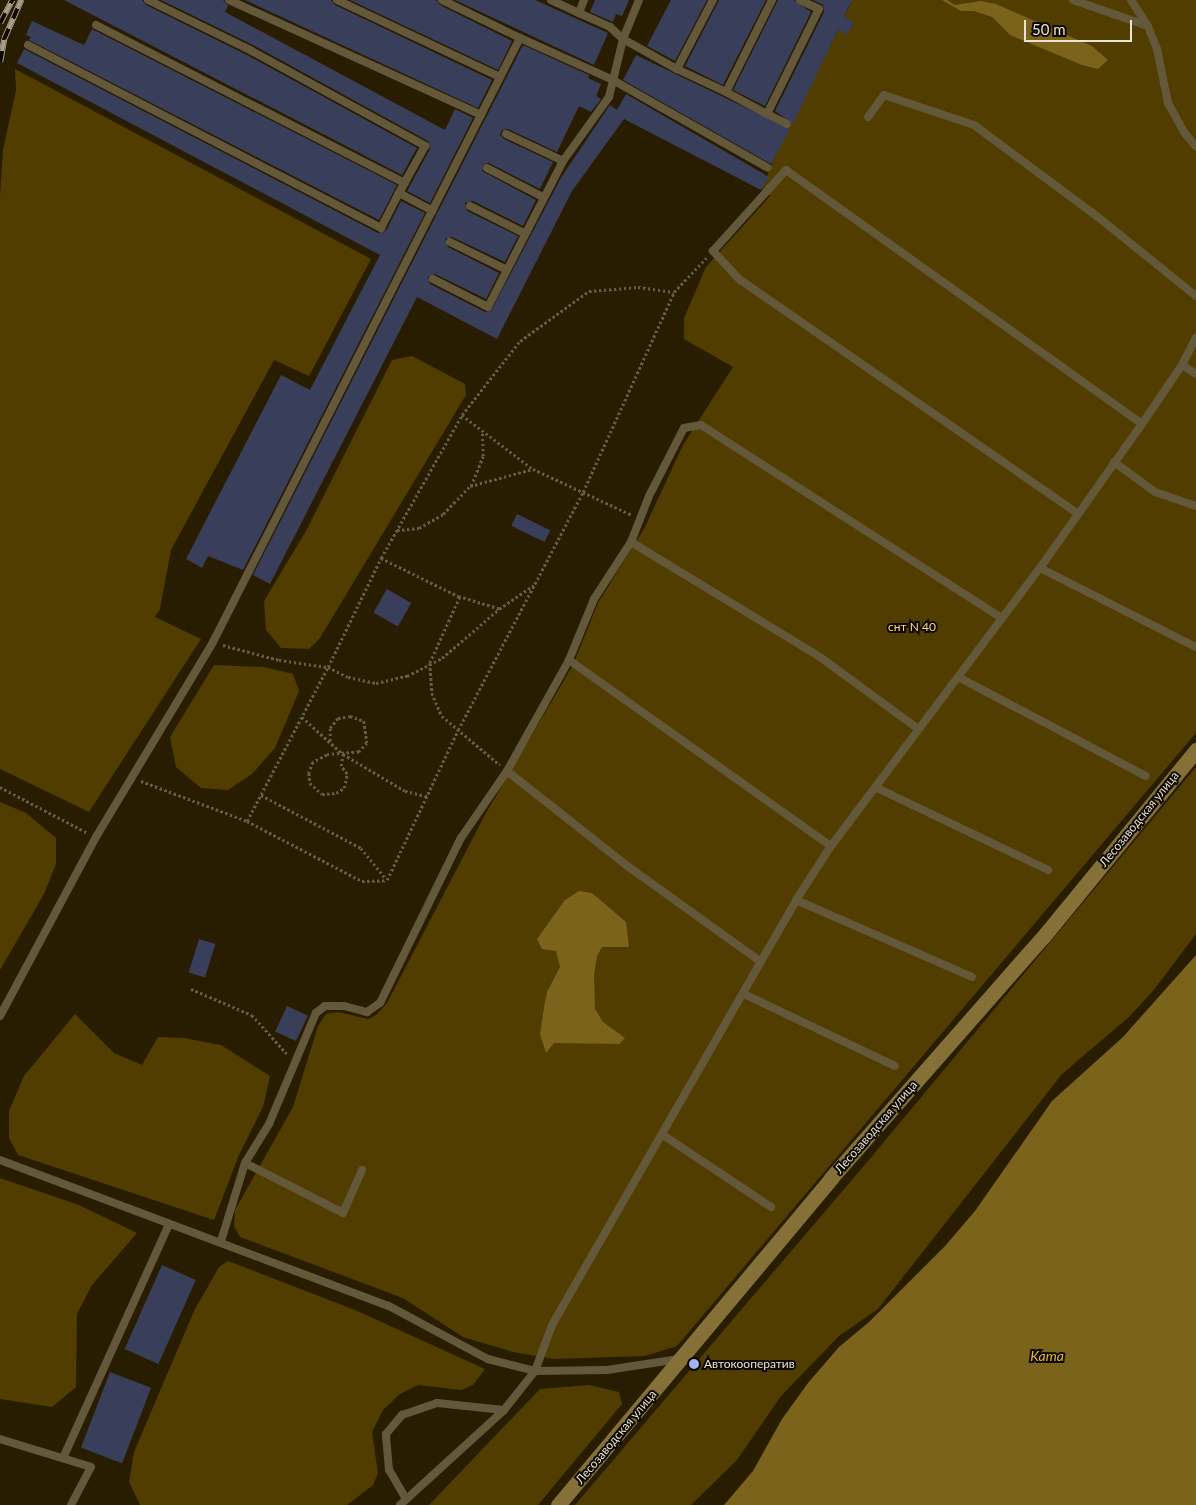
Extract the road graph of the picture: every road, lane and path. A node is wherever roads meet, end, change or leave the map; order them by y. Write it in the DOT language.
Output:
graph roads {
  1 [pos="148,0"];
  2 [pos="229,0"];
  3 [pos="337,0"];
  4 [pos="442,0"];
  5 [pos="551,0"];
  6 [pos="584,0"];
  7 [pos="639,0"];
  8 [pos="713,0"];
  9 [pos="772,0"];
  10 [pos="800,0"];
  11 [pos="1073,0"];
  12 [pos="1131,0"];
  13 [pos="579,13"];
  14 [pos="96,24"];
  15 [pos="1148,26"];
  16 [pos="520,38"];
  17 [pos="623,39"];
  18 [pos="28,45"];
  19 [pos="677,69"];
  20 [pos="500,77"];
  21 [pos="611,80"];
  22 [pos="726,92"];
  23 [pos="767,114"];
  24 [pos="481,115"];
  25 [pos="868,117"];
  26 [pos="787,124"];
  27 [pos="506,134"];
  28 [pos="1196,147"];
  29 [pos="563,161"];
  30 [pos="487,168"];
  31 [pos="768,168"];
  32 [pos="405,183"];
  33 [pos="399,193"];
  34 [pos="544,197"];
  35 [pos="470,206"];
  36 [pos="433,210"];
  37 [pos="524,233"];
  38 [pos="450,242"];
  39 [pos="713,251"];
  40 [pos="505,269"];
  41 [pos="433,279"];
  42 [pos="674,292"];
  43 [pos="1196,296"];
  44 [pos="1196,337"];
  45 [pos="1182,365"];
  46 [pos="1196,374"];
  47 [pos="462,415"];
  48 [pos="1142,424"];
  49 [pos="482,432"];
  50 [pos="1114,462"];
  51 [pos="533,469"];
  52 [pos="470,486"];
  53 [pos="583,492"];
  54 [pos="1196,506"];
  55 [pos="1077,513"];
  56 [pos="639,519"];
  57 [pos="397,530"];
  58 [pos="631,542"];
  59 [pos="381,558"];
  60 [pos="1040,568"];
  61 [pos="535,584"];
  62 [pos="460,597"];
  63 [pos="499,609"];
  64 [pos="1002,618"];
  65 [pos="213,642"];
  66 [pos="1196,647"];
  67 [pos="569,660"];
  68 [pos="430,663"];
  69 [pos="328,667"];
  70 [pos="958,677"];
  71 [pos="302,717"];
  72 [pos="918,728"];
  73 [pos="458,730"];
  74 [pos="330,741"];
  75 [pos="1196,750"];
  76 [pos="343,754"];
  77 [pos="507,771"];
  78 [pos="1146,776"];
  79 [pos="132,777"];
  80 [pos="0,788"];
  81 [pos="877,788"];
  82 [pos="261,795"];
  83 [pos="427,796"];
  84 [pos="247,821"];
  85 [pos="96,837"];
  86 [pos="831,846"];
  87 [pos="1048,870"];
  88 [pos="386,880"];
  89 [pos="796,900"];
  90 [pos="761,962"];
  91 [pos="972,977"];
  92 [pos="190,989"];
  93 [pos="744,994"];
  94 [pos="0,1016"];
  95 [pos="294,1062"];
  96 [pos="895,1066"];
  97 [pos="663,1134"];
  98 [pos="0,1160"];
  99 [pos="245,1163"];
  100 [pos="362,1170"];
  101 [pos="771,1207"];
  102 [pos="169,1224"];
  103 [pos="221,1241"];
  104 [pos="681,1359"];
  105 [pos="535,1371"];
  106 [pos="504,1410"];
  107 [pos="0,1439"];
  108 [pos="63,1458"];
  109 [pos="406,1499"];
  110 [pos="71,1505"];
  111 [pos="400,1505"];
  112 [pos="558,1505"];
  1 -- 32 [label="lane"];
  2 -- 24 [label="lane"];
  3 -- 20 [label="lane"];
  4 -- 16 [label="lane"];
  5 -- 13 [label="lane"];
  6 -- 13 [label="lane"];
  7 -- 17 [label="lane"];
  8 -- 19 [label="lane"];
  9 -- 22 [label="lane"];
  10 -- 23 [label="lane"];
  11 -- 15 [label="lane"];
  12 -- 15 [label="lane"];
  13 -- 17 [label="lane"];
  14 -- 32 [label="lane"];
  15 -- 28 [label="lane"];
  16 -- 20 [label="lane"];
  16 -- 21 [label="lane"];
  17 -- 19 [label="lane"];
  17 -- 21 [label="lane"];
  18 -- 33 [label="lane"];
  19 -- 22 [label="lane"];
  20 -- 24 [label="lane"];
  21 -- 29 [label="lane"];
  21 -- 31 [label="lane"];
  22 -- 23 [label="lane"];
  23 -- 26 [label="lane"];
  24 -- 36 [label="lane"];
  25 -- 43 [label="lane"];
  27 -- 29 [label="lane"];
  29 -- 34 [label="lane"];
  30 -- 34 [label="lane"];
  32 -- 33 [label="lane"];
  33 -- 36 [label="lane"];
  34 -- 37 [label="lane"];
  35 -- 37 [label="lane"];
  36 -- 65 [label="lane"];
  37 -- 40 [label="lane"];
  38 -- 40 [label="lane"];
  39 -- 42 [label="path"];
  39 -- 48 [label="lane"];
  39 -- 55 [label="lane"];
  40 -- 41 [label="lane"];
  42 -- 47 [label="path"];
  42 -- 53 [label="path"];
  44 -- 45 [label="lane"];
  45 -- 46 [label="lane"];
  45 -- 48 [label="lane"];
  47 -- 49 [label="path"];
  47 -- 57 [label="path"];
  48 -- 50 [label="lane"];
  49 -- 51 [label="path"];
  49 -- 52 [label="path"];
  50 -- 54 [label="lane"];
  50 -- 55 [label="lane"];
  51 -- 52 [label="path"];
  51 -- 53 [label="path"];
  52 -- 57 [label="path"];
  53 -- 56 [label="path"];
  53 -- 61 [label="path"];
  55 -- 60 [label="lane"];
  56 -- 58 [label="lane"];
  56 -- 64 [label="lane"];
  57 -- 59 [label="path"];
  58 -- 67 [label="lane"];
  58 -- 72 [label="lane"];
  59 -- 62 [label="path"];
  59 -- 69 [label="path"];
  60 -- 64 [label="lane"];
  60 -- 66 [label="lane"];
  61 -- 63 [label="path"];
  61 -- 73 [label="path"];
  62 -- 63 [label="path"];
  62 -- 68 [label="path"];
  63 -- 68 [label="path"];
  64 -- 70 [label="lane"];
  65 -- 69 [label="path"];
  65 -- 79 [label="lane"];
  67 -- 77 [label="lane"];
  67 -- 86 [label="lane"];
  68 -- 69 [label="path"];
  68 -- 73 [label="path"];
  69 -- 71 [label="path"];
  70 -- 72 [label="lane"];
  70 -- 78 [label="lane"];
  71 -- 74 [label="path"];
  71 -- 82 [label="path"];
  72 -- 81 [label="lane"];
  73 -- 77 [label="path"];
  73 -- 83 [label="path"];
  74 -- 76 [label="path"];
  74 -- 76 [label="path"];
  75 -- 104 [label="street, Лесозаводская улица"];
  76 -- 76 [label="path"];
  76 -- 83 [label="path"];
  77 -- 90 [label="lane"];
  77 -- 95 [label="lane"];
  79 -- 84 [label="path"];
  79 -- 85 [label="lane"];
  80 -- 85 [label="path"];
  81 -- 86 [label="lane"];
  81 -- 87 [label="lane"];
  82 -- 84 [label="path"];
  82 -- 88 [label="path"];
  83 -- 88 [label="path"];
  84 -- 88 [label="path"];
  85 -- 94 [label="lane"];
  86 -- 89 [label="lane"];
  89 -- 90 [label="lane"];
  89 -- 91 [label="lane"];
  90 -- 93 [label="lane"];
  92 -- 95 [label="path"];
  93 -- 96 [label="lane"];
  93 -- 97 [label="lane"];
  95 -- 99 [label="lane"];
  97 -- 101 [label="lane"];
  97 -- 105 [label="lane"];
  98 -- 102 [label="lane"];
  99 -- 100 [label="lane"];
  99 -- 103 [label="lane"];
  102 -- 103 [label="lane"];
  102 -- 108 [label="lane"];
  103 -- 105 [label="lane"];
  104 -- 105 [label="lane"];
  104 -- 112 [label="street, Лесозаводская улица"];
  105 -- 106 [label="lane"];
  106 -- 109 [label="lane"];
  106 -- 109 [label="lane"];
  107 -- 108 [label="lane"];
  108 -- 110 [label="lane"];
  109 -- 111 [label="lane"];
}
